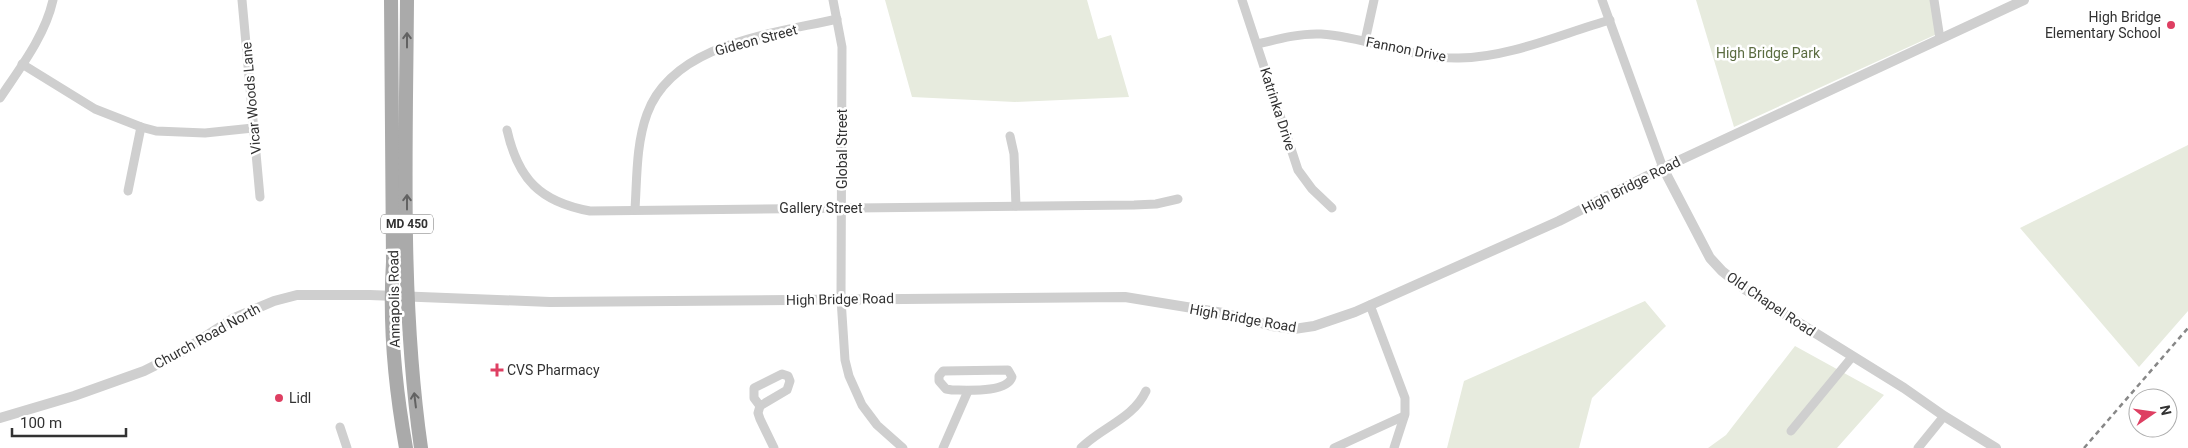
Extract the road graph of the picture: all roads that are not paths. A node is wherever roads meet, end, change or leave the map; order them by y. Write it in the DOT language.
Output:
graph roads {
  1 [pos="53,0"];
  2 [pos="242,0"];
  3 [pos="391,0"];
  4 [pos="407,0"];
  5 [pos="833,0"];
  6 [pos="1242,0"];
  7 [pos="1374,0"];
  8 [pos="1602,0"];
  9 [pos="1934,0"];
  10 [pos="2024,0"];
  11 [pos="837,19"];
  12 [pos="1610,20"];
  13 [pos="1940,39"];
  14 [pos="1366,41"];
  15 [pos="1258,44"];
  16 [pos="22,64"];
  17 [pos="0,98"];
  18 [pos="142,127"];
  19 [pos="253,128"];
  20 [pos="507,130"];
  21 [pos="1010,136"];
  22 [pos="1663,168"];
  23 [pos="128,191"];
  24 [pos="260,197"];
  25 [pos="1178,199"];
  26 [pos="1016,206"];
  27 [pos="842,208"];
  28 [pos="1332,208"];
  29 [pos="635,209"];
  30 [pos="391,296"];
  31 [pos="408,297"];
  32 [pos="841,299"];
  33 [pos="1370,305"];
  34 [pos="1852,357"];
  35 [pos="968,390"];
  36 [pos="1146,391"];
  37 [pos="760,406"];
  38 [pos="1404,416"];
  39 [pos="1944,416"];
  40 [pos="0,418"];
  41 [pos="340,427"];
  42 [pos="1791,431"];
  43 [pos="346,448"];
  44 [pos="406,448"];
  45 [pos="421,448"];
  46 [pos="774,448"];
  47 [pos="903,448"];
  48 [pos="943,448"];
  49 [pos="1082,448"];
  50 [pos="1334,448"];
  51 [pos="1394,448"];
  52 [pos="1918,448"];
  53 [pos="1996,448"];
  1 -- 16 [label="street"];
  2 -- 19 [label="street, Vicar Woods Lane"];
  3 -- 30 [label="main road, Annapolis Road / MD 450"];
  31 -- 4 [label="main road, Annapolis Road / MD 450, one-way"];
  5 -- 11 [label="street, Global Street"];
  6 -- 15 [label="street, Katrinka Drive"];
  7 -- 14 [label="street"];
  8 -- 12 [label="street, Old Chapel Road"];
  9 -- 13 [label="street"];
  10 -- 13 [label="street, High Bridge Road"];
  11 -- 27 [label="street, Global Street"];
  11 -- 29 [label="street, Gideon Street"];
  12 -- 14 [label="street, Fannon Drive"];
  12 -- 22 [label="street, Old Chapel Road"];
  13 -- 22 [label="street, High Bridge Road"];
  14 -- 15 [label="street, Fannon Drive"];
  15 -- 28 [label="street, Katrinka Drive"];
  16 -- 17 [label="street"];
  16 -- 18 [label="street"];
  18 -- 19 [label="street"];
  18 -- 23 [label="street"];
  19 -- 24 [label="street, Vicar Woods Lane"];
  20 -- 29 [label="street, Gallery Street"];
  21 -- 26 [label="street"];
  22 -- 33 [label="street, High Bridge Road"];
  22 -- 34 [label="street, Old Chapel Road"];
  25 -- 26 [label="street, Gallery Street"];
  26 -- 27 [label="street, Gallery Street"];
  27 -- 29 [label="street, Gallery Street"];
  27 -- 32 [label="street, Global Street"];
  30 -- 31 [label="street, High Bridge Road"];
  30 -- 40 [label="street, Church Road North"];
  30 -- 44 [label="main road, Annapolis Road / MD 450"];
  31 -- 32 [label="street, High Bridge Road"];
  45 -- 31 [label="main road, Annapolis Road / MD 450, one-way"];
  32 -- 33 [label="street, High Bridge Road"];
  32 -- 47 [label="street, Global Street"];
  33 -- 38 [label="street"];
  34 -- 39 [label="street, Old Chapel Road"];
  34 -- 42 [label="street"];
  35 -- 35 [label="street"];
  35 -- 48 [label="street"];
  36 -- 49 [label="street"];
  37 -- 46 [label="street"];
  38 -- 50 [label="street"];
  38 -- 51 [label="street"];
  39 -- 52 [label="street"];
  39 -- 53 [label="street, Old Chapel Road"];
  41 -- 43 [label="street"];
}
